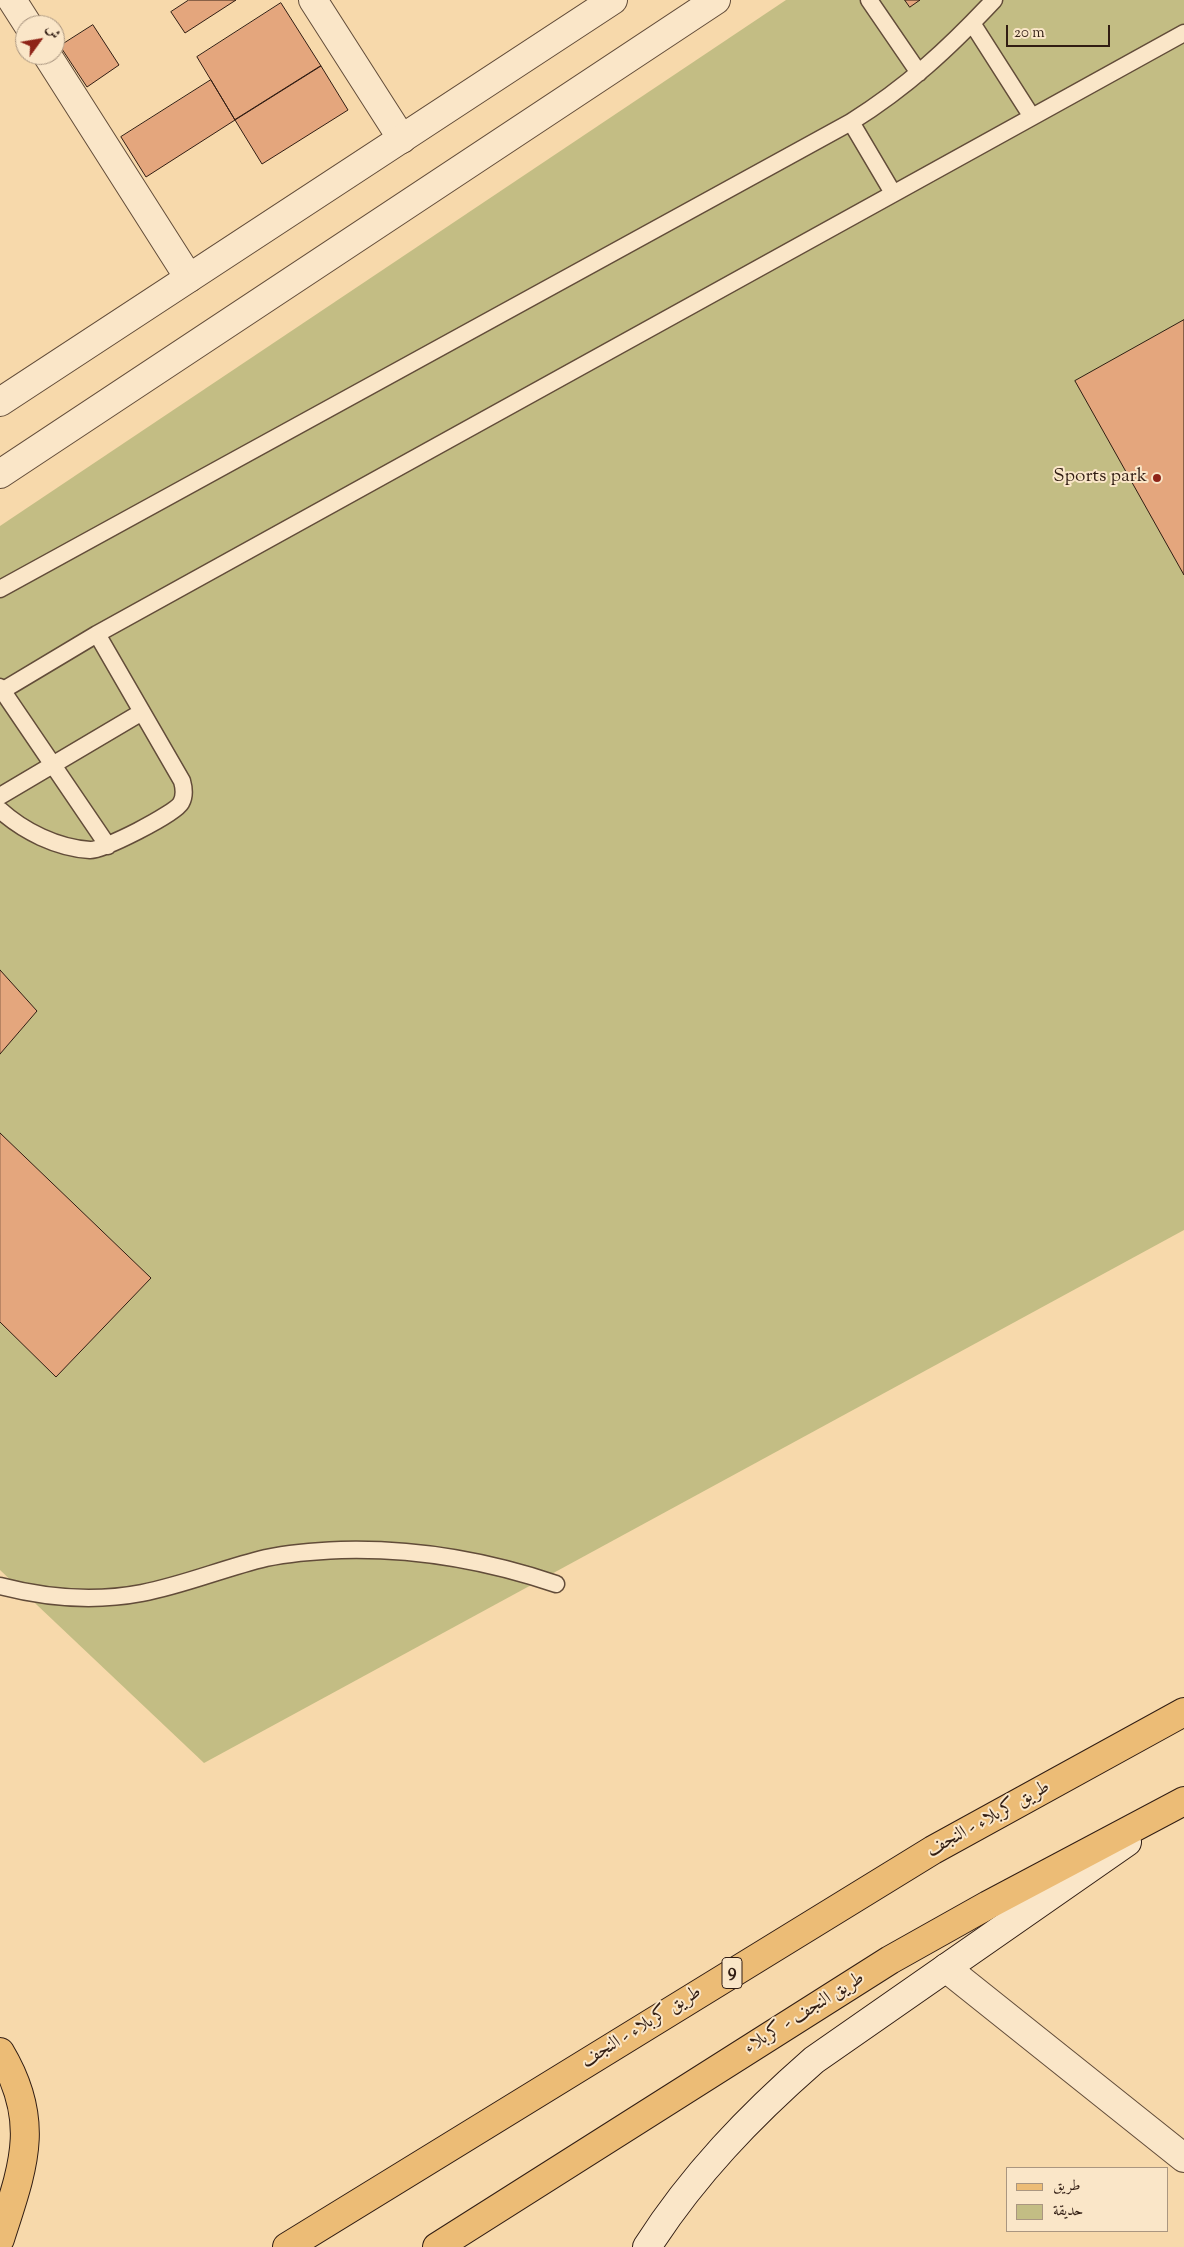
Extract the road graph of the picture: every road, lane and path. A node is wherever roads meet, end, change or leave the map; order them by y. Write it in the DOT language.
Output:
graph roads {
  1 [pos="12,0"];
  2 [pos="313,0"];
  3 [pos="613,0"];
  4 [pos="716,0"];
  5 [pos="869,0"];
  6 [pos="994,0"];
  7 [pos="22,15"];
  8 [pos="972,23"];
  9 [pos="1184,33"];
  10 [pos="53,65"];
  11 [pos="919,73"];
  12 [pos="1032,117"];
  13 [pos="851,122"];
  14 [pos="402,139"];
  15 [pos="893,192"];
  16 [pos="190,278"];
  17 [pos="0,402"];
  18 [pos="0,474"];
  19 [pos="0,589"];
  20 [pos="97,634"];
  21 [pos="1,690"];
  22 [pos="142,712"];
  23 [pos="53,764"];
  24 [pos="0,796"];
  25 [pos="0,810"];
  26 [pos="108,846"];
  27 [pos="556,1584"];
  28 [pos="0,1586"];
  29 [pos="1184,1712"];
  30 [pos="1184,1801"];
  31 [pos="946,1968"];
  32 [pos="0,2052"];
  33 [pos="1184,2158"];
  34 [pos="0,2238"];
  35 [pos="287,2247"];
  36 [pos="438,2247"];
  37 [pos="647,2247"];
  1 -- 7 [label="street"];
  2 -- 14 [label="street"];
  3 -- 14 [label="street"];
  4 -- 18 [label="street"];
  5 -- 11 [label="lane"];
  6 -- 8 [label="lane"];
  8 -- 11 [label="lane"];
  8 -- 12 [label="lane"];
  9 -- 12 [label="lane"];
  10 -- 16 [label="street"];
  11 -- 13 [label="lane"];
  12 -- 15 [label="lane"];
  13 -- 15 [label="lane"];
  13 -- 19 [label="lane"];
  14 -- 16 [label="street"];
  15 -- 20 [label="lane"];
  16 -- 17 [label="street"];
  20 -- 21 [label="lane"];
  20 -- 22 [label="lane"];
  21 -- 23 [label="lane"];
  22 -- 23 [label="lane"];
  22 -- 26 [label="lane"];
  23 -- 24 [label="lane"];
  23 -- 26 [label="lane"];
  25 -- 26 [label="lane"];
  27 -- 28 [label="lane"];
  29 -- 35 [label="main road, طريق کربلاء - النجف / 9"];
  30 -- 31 [label="street"];
  30 -- 36 [label="main road, طريق النجف - کربلاء"];
  31 -- 33 [label="street"];
  31 -- 37 [label="street"];
  32 -- 34 [label="main road"];
}
